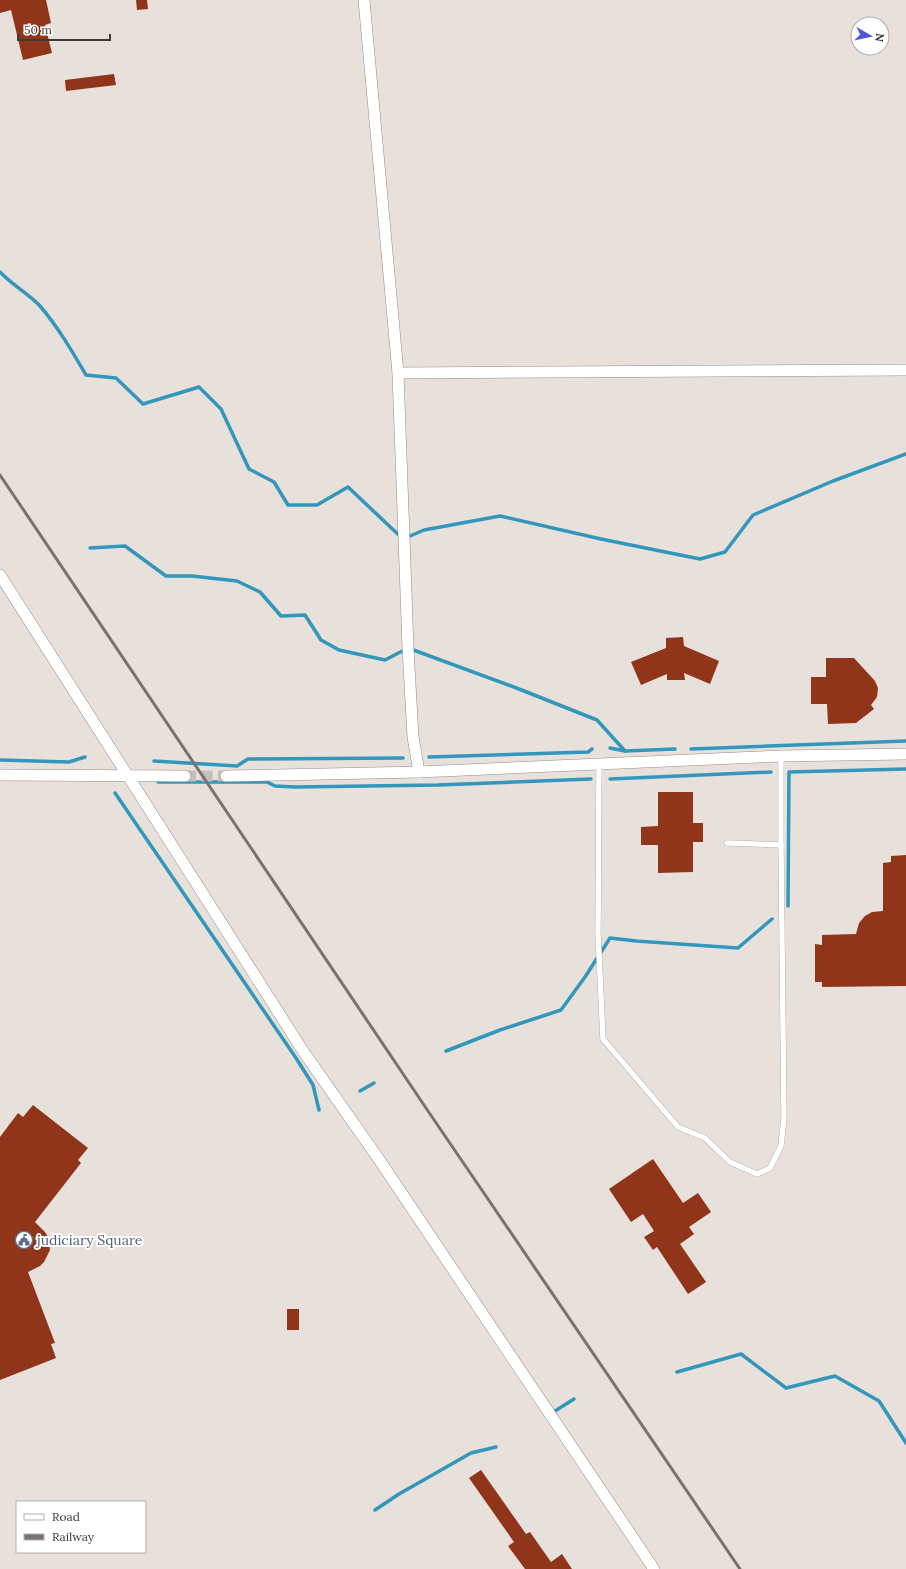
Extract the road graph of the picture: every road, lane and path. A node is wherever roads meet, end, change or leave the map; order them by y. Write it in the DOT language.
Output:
graph roads {
  1 [pos="364,0"];
  2 [pos="906,370"];
  3 [pos="398,373"];
  4 [pos="0,575"];
  5 [pos="906,754"];
  6 [pos="781,756"];
  7 [pos="599,764"];
  8 [pos="419,772"];
  9 [pos="0,775"];
  10 [pos="127,776"];
  11 [pos="185,776"];
  12 [pos="226,776"];
  13 [pos="727,843"];
  14 [pos="781,844"];
  15 [pos="654,1569"];
  1 -- 3 [label="street"];
  2 -- 3 [label="street"];
  3 -- 8 [label="street"];
  4 -- 10 [label="street"];
  5 -- 6 [label="street"];
  6 -- 7 [label="street"];
  6 -- 14 [label="lane"];
  7 -- 8 [label="street"];
  7 -- 14 [label="lane"];
  8 -- 12 [label="street"];
  9 -- 10 [label="street"];
  10 -- 11 [label="street"];
  10 -- 15 [label="street"];
  13 -- 14 [label="lane"];
}
